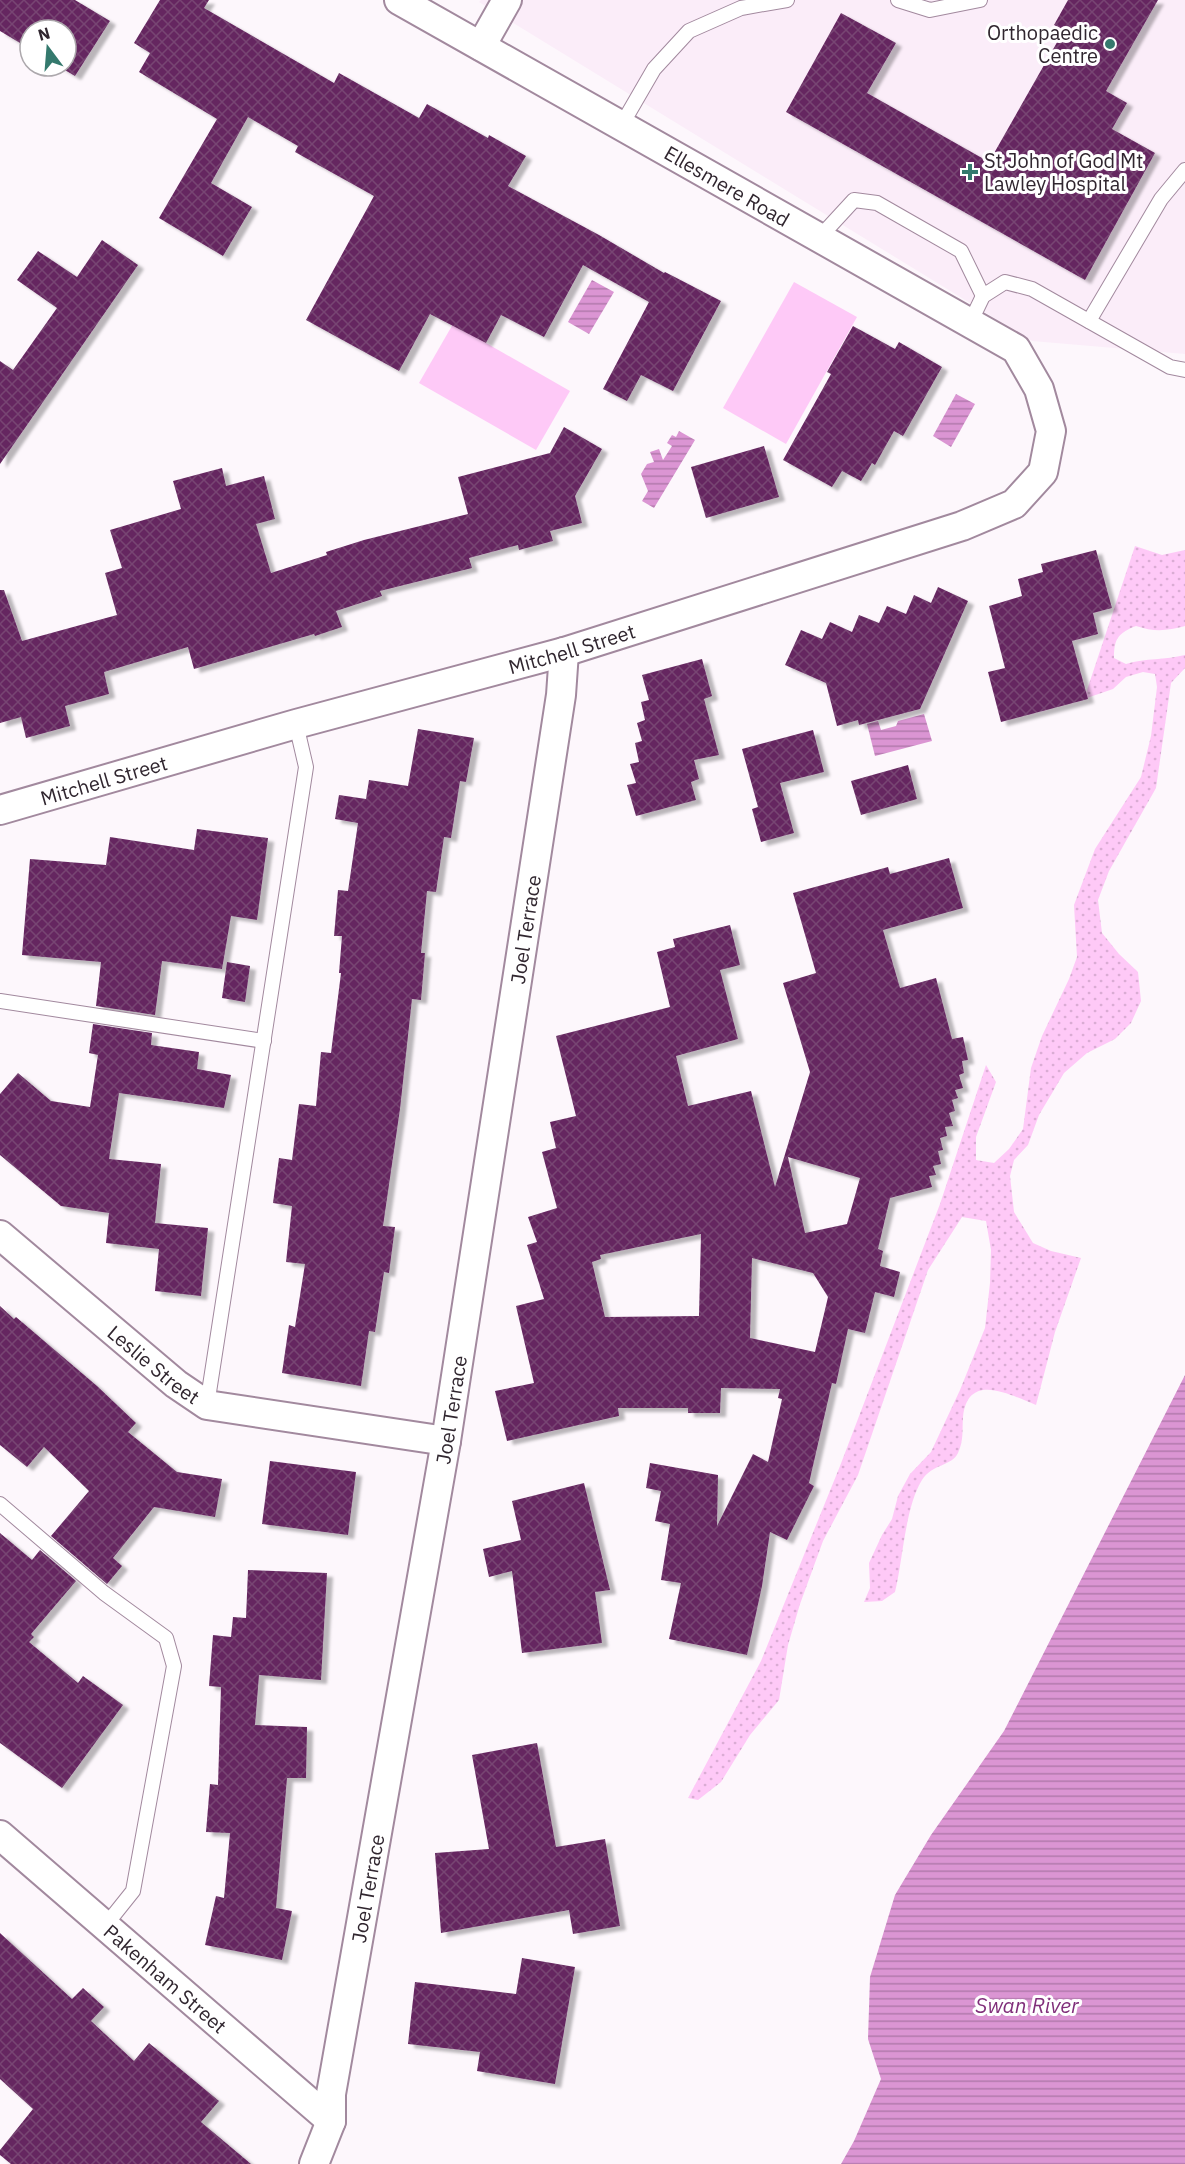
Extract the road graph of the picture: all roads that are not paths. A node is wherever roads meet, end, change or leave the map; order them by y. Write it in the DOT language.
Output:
graph roads {
  1 [pos="399,0"];
  2 [pos="507,0"];
  3 [pos="787,0"];
  4 [pos="898,0"];
  5 [pos="980,0"];
  6 [pos="481,46"];
  7 [pos="621,126"];
  8 [pos="1185,170"];
  9 [pos="819,238"];
  10 [pos="983,296"];
  11 [pos="1089,321"];
  12 [pos="970,323"];
  13 [pos="1185,370"];
  14 [pos="1039,388"];
  15 [pos="564,652"];
  16 [pos="296,724"];
  17 [pos="0,810"];
  18 [pos="0,1001"];
  19 [pos="264,1041"];
  20 [pos="0,1235"];
  21 [pos="207,1405"];
  22 [pos="446,1441"];
  23 [pos="0,1504"];
  24 [pos="0,1835"];
  25 [pos="105,1926"];
  26 [pos="332,2121"];
  27 [pos="314,2164"];
  1 -- 6 [label="street, Ellesmere Road"];
  2 -- 6 [label="street"];
  3 -- 7 [label="lane"];
  4 -- 5 [label="lane"];
  6 -- 7 [label="street, Ellesmere Road"];
  7 -- 9 [label="street, Ellesmere Road"];
  8 -- 11 [label="lane"];
  9 -- 10 [label="lane"];
  9 -- 12 [label="street, Ellesmere Road"];
  10 -- 11 [label="lane"];
  10 -- 12 [label="lane"];
  11 -- 13 [label="lane"];
  12 -- 14 [label="street, Ellesmere Road"];
  14 -- 15 [label="street, Mitchell Street"];
  15 -- 16 [label="street, Mitchell Street"];
  15 -- 22 [label="street, Joel Terrace"];
  16 -- 17 [label="street, Mitchell Street"];
  16 -- 19 [label="lane"];
  18 -- 19 [label="lane"];
  19 -- 21 [label="lane"];
  20 -- 21 [label="street, Leslie Street"];
  21 -- 22 [label="street, Leslie Street"];
  22 -- 26 [label="street, Joel Terrace"];
  23 -- 25 [label="lane"];
  24 -- 25 [label="street, Pakenham Street"];
  25 -- 26 [label="street, Pakenham Street"];
  26 -- 27 [label="street, Joel Terrace"];
}
